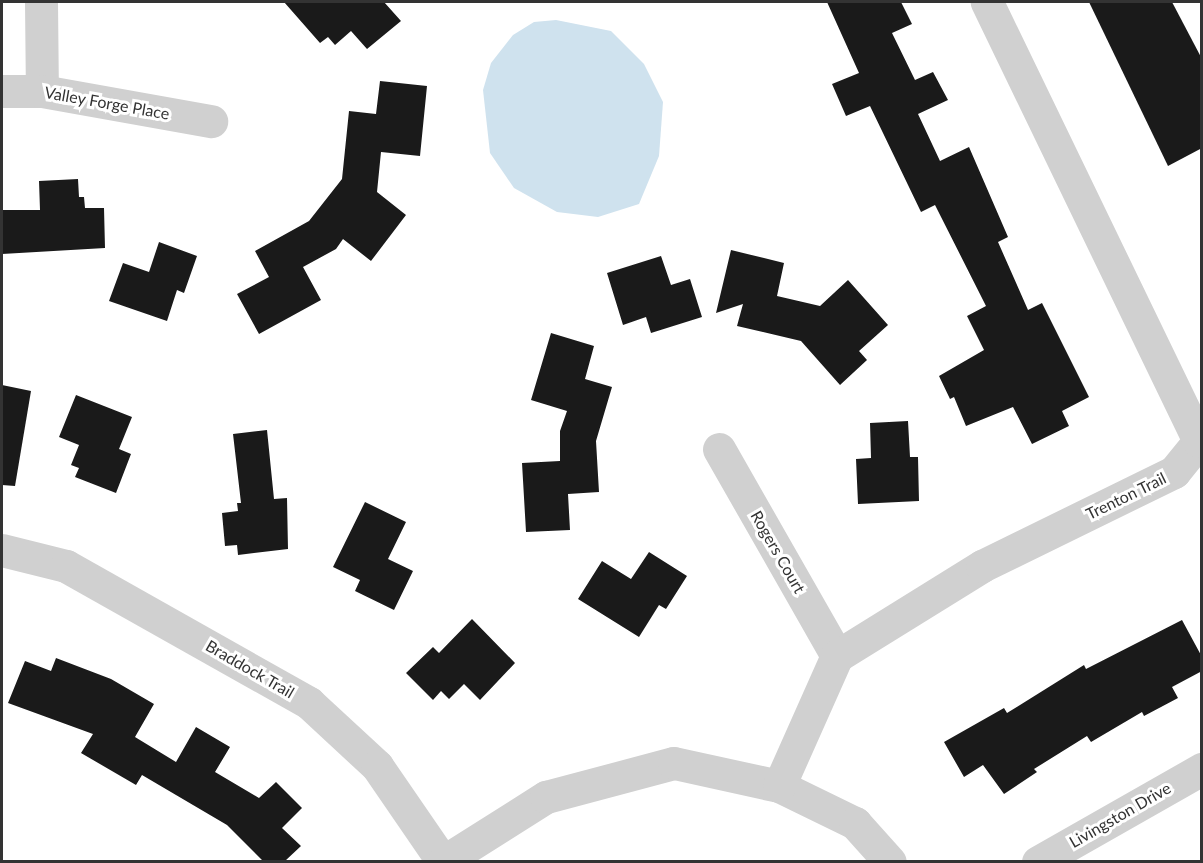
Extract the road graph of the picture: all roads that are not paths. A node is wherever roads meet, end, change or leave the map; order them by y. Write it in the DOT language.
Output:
graph roads {
  1 [pos="41,2"];
  2 [pos="987,2"];
  3 [pos="2,91"];
  4 [pos="42,91"];
  5 [pos="211,121"];
  6 [pos="719,449"];
  7 [pos="2,550"];
  8 [pos="837,656"];
  9 [pos="1202,769"];
  10 [pos="779,786"];
  11 [pos="443,861"];
  12 [pos="890,861"];
  13 [pos="1038,861"];
  1 -- 4 [label="street"];
  2 -- 8 [label="street, Trenton Trail"];
  3 -- 4 [label="street, Valley Forge Place"];
  4 -- 5 [label="street, Valley Forge Place"];
  6 -- 8 [label="street, Rogers Court"];
  7 -- 11 [label="street, Braddock Trail"];
  8 -- 10 [label="street"];
  9 -- 13 [label="street, Livingston Drive"];
  10 -- 11 [label="street"];
  10 -- 12 [label="street"];
}
